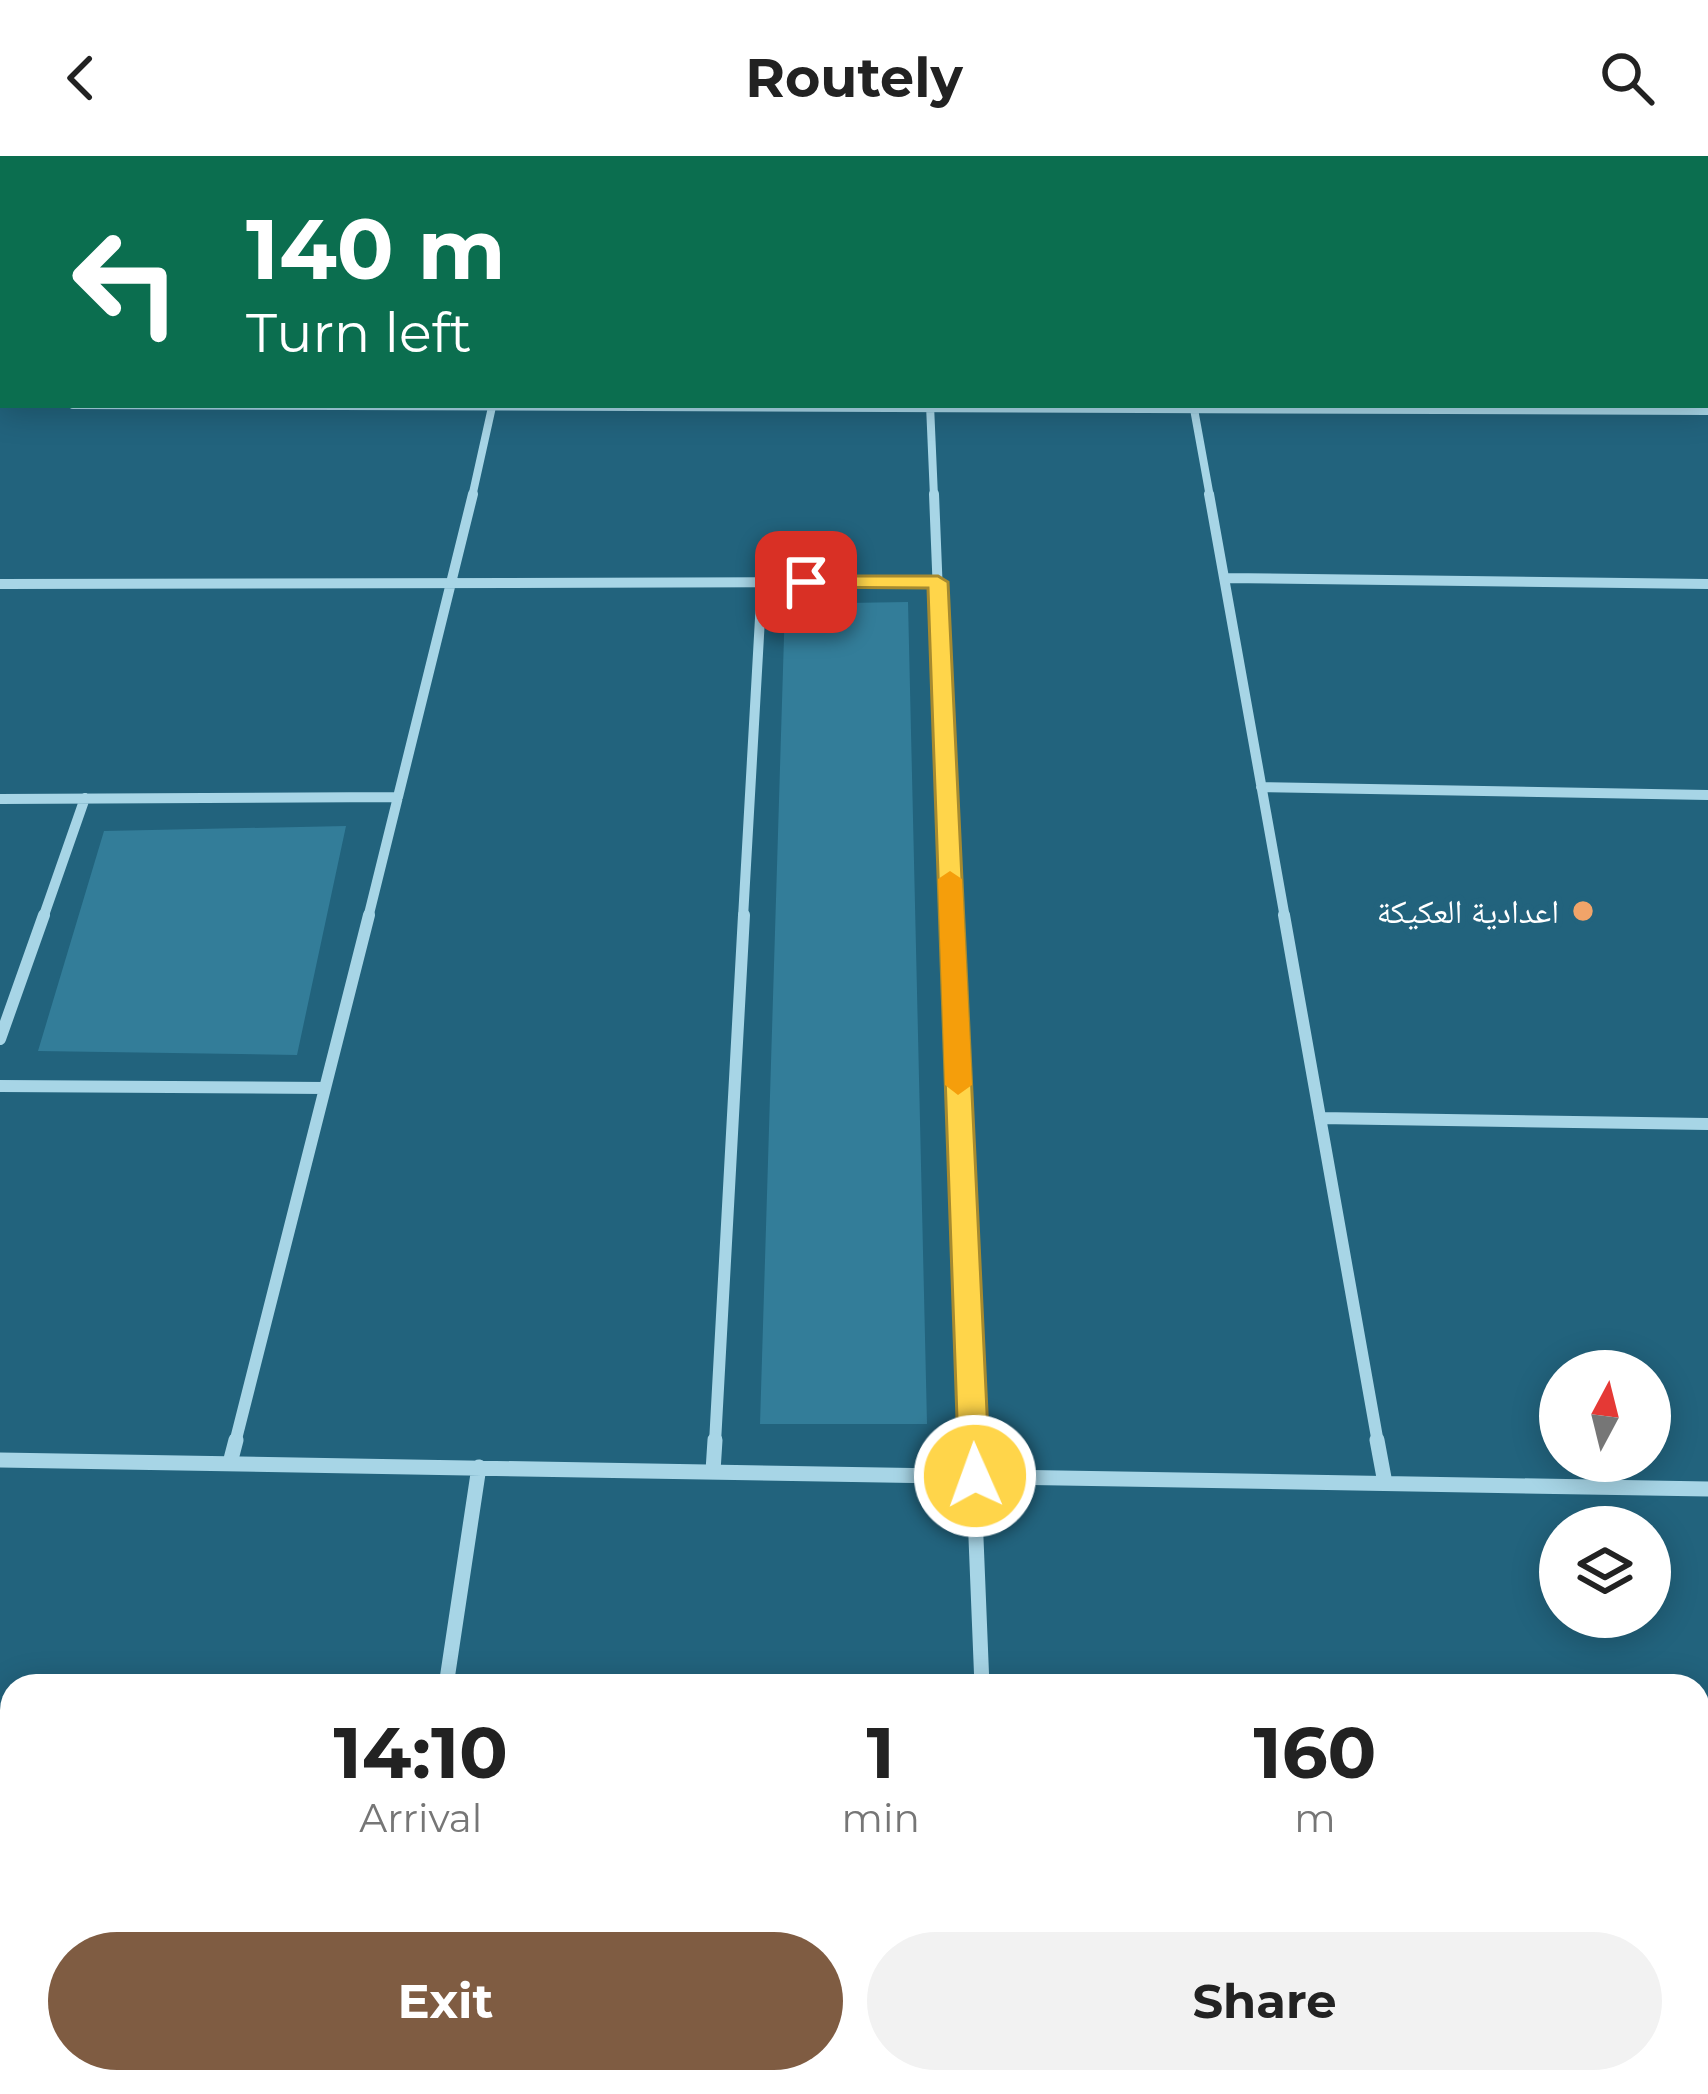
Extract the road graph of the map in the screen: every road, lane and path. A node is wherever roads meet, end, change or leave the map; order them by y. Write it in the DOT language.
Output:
graph roads {
  1 [pos="492,408"];
  2 [pos="930,408"];
  3 [pos="1062,408"];
  4 [pos="1194,409"];
  5 [pos="1708,411"];
  6 [pos="1224,578"];
  7 [pos="938,582"];
  8 [pos="453,583"];
  9 [pos="762,583"];
  10 [pos="0,584"];
  11 [pos="1708,584"];
  12 [pos="1261,788"];
  13 [pos="1708,795"];
  14 [pos="398,797"];
  15 [pos="85,798"];
  16 [pos="0,799"];
  17 [pos="0,1039"];
  18 [pos="0,1086"];
  19 [pos="325,1088"];
  20 [pos="1319,1118"];
  21 [pos="1708,1124"];
  22 [pos="0,1460"];
  23 [pos="230,1463"];
  24 [pos="479,1467"];
  25 [pos="713,1471"];
  26 [pos="975,1476"];
  27 [pos="1385,1483"];
  28 [pos="1708,1489"];
  29 [pos="448,1674"];
  30 [pos="982,1674"];
  1 -- 8 [label="street"];
  2 -- 7 [label="street"];
  3 -- 4 [label="street"];
  4 -- 5 [label="street"];
  4 -- 6 [label="street"];
  6 -- 11 [label="street"];
  6 -- 12 [label="street"];
  7 -- 9 [label="street"];
  7 -- 26 [label="street"];
  8 -- 9 [label="street"];
  8 -- 10 [label="street"];
  8 -- 14 [label="street"];
  9 -- 25 [label="street"];
  12 -- 13 [label="street"];
  12 -- 20 [label="street"];
  14 -- 15 [label="street"];
  14 -- 19 [label="street"];
  15 -- 16 [label="street"];
  15 -- 17 [label="street"];
  18 -- 19 [label="street"];
  19 -- 23 [label="street"];
  20 -- 21 [label="street"];
  20 -- 27 [label="street"];
  22 -- 23 [label="street"];
  23 -- 24 [label="street"];
  24 -- 25 [label="street"];
  24 -- 29 [label="street"];
  25 -- 26 [label="street"];
  26 -- 27 [label="street"];
  26 -- 30 [label="street"];
  27 -- 28 [label="street"];
}
